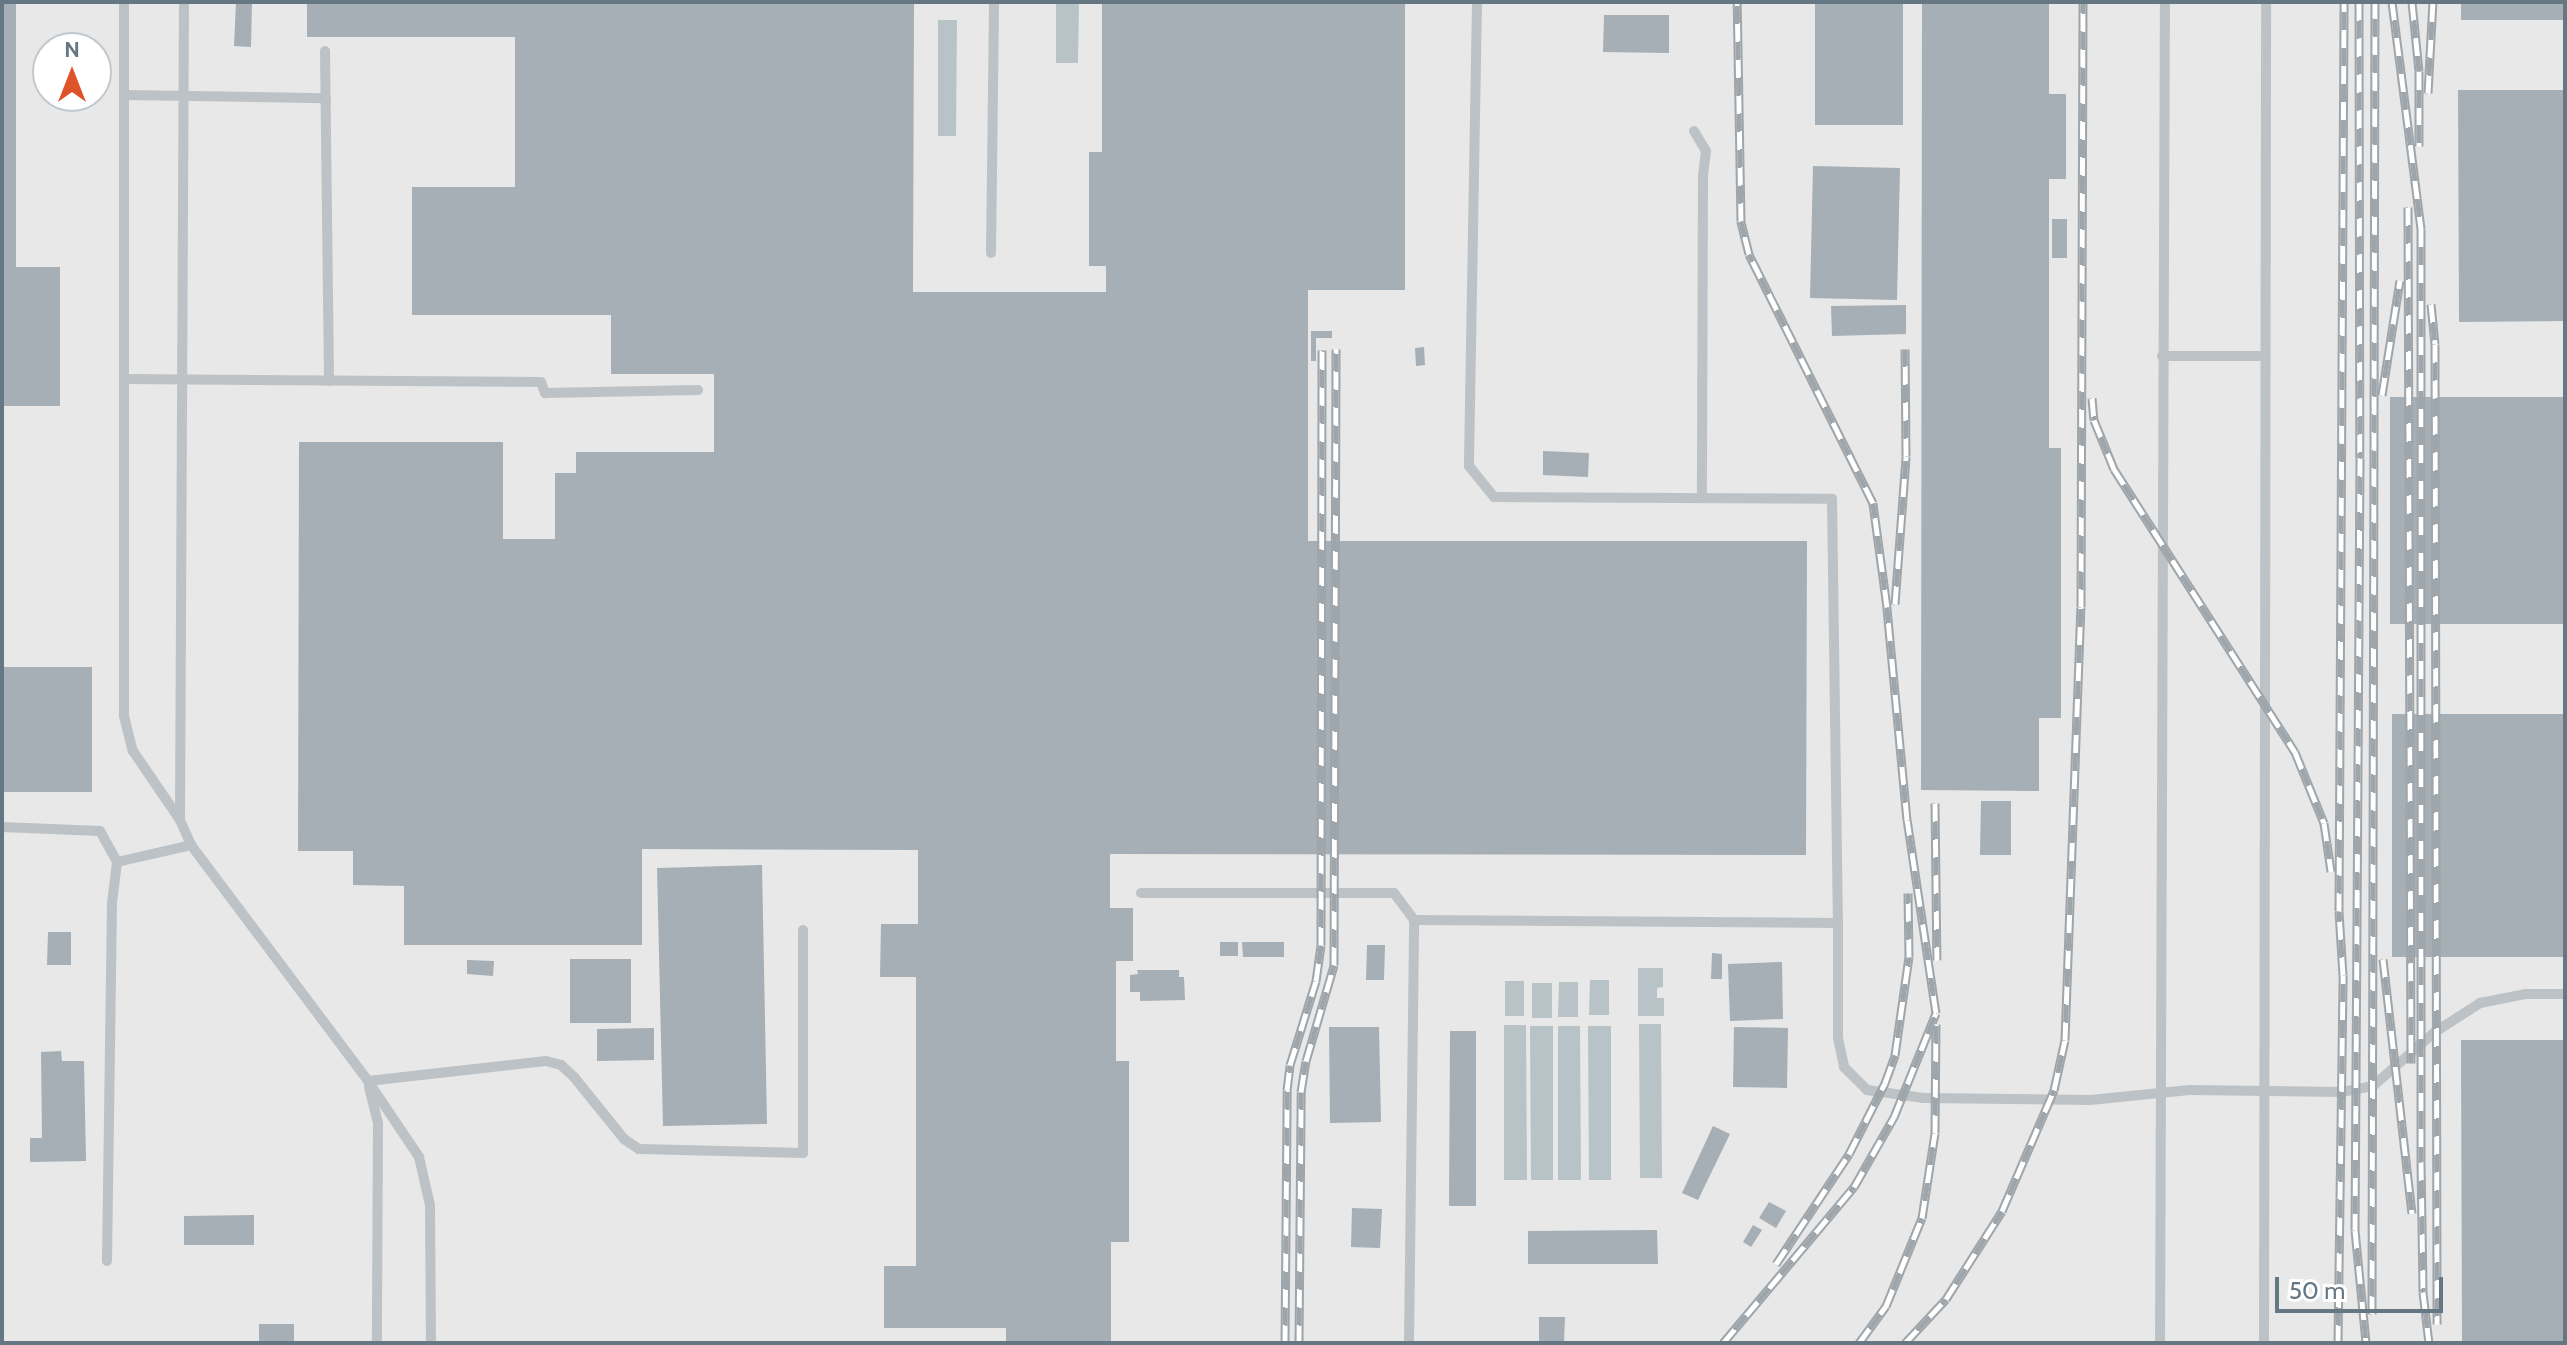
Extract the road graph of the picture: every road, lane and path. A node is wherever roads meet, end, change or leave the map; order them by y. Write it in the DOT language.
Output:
graph roads {
  1 [pos="124,2"];
  2 [pos="184,2"];
  3 [pos="994,2"];
  4 [pos="1477,2"];
  5 [pos="2165,2"];
  6 [pos="2266,2"];
  7 [pos="325,51"];
  8 [pos="125,95"];
  9 [pos="184,96"];
  10 [pos="326,98"];
  11 [pos="1694,131"];
  12 [pos="991,253"];
  13 [pos="2162,356"];
  14 [pos="2265,356"];
  15 [pos="124,379"];
  16 [pos="181,381"];
  17 [pos="329,381"];
  18 [pos="698,390"];
  19 [pos="1702,498"];
  20 [pos="180,820"];
  21 [pos="2,827"];
  22 [pos="191,845"];
  23 [pos="117,862"];
  24 [pos="1141,893"];
  25 [pos="1414,920"];
  26 [pos="1838,923"];
  27 [pos="803,930"];
  28 [pos="2565,994"];
  29 [pos="368,1081"];
  30 [pos="2264,1092"];
  31 [pos="2160,1095"];
  32 [pos="107,1261"];
  33 [pos="377,1343"];
  34 [pos="431,1343"];
  35 [pos="1409,1343"];
  36 [pos="2160,1343"];
  37 [pos="2264,1343"];
  1 -- 8 [label="lane"];
  2 -- 9 [label="lane"];
  3 -- 12 [label="lane"];
  4 -- 19 [label="lane"];
  5 -- 13 [label="lane"];
  6 -- 14 [label="lane"];
  7 -- 10 [label="lane"];
  8 -- 9 [label="lane"];
  8 -- 15 [label="lane"];
  9 -- 10 [label="lane"];
  9 -- 16 [label="lane"];
  10 -- 17 [label="lane"];
  11 -- 19 [label="lane"];
  13 -- 14 [label="lane"];
  13 -- 31 [label="lane"];
  14 -- 30 [label="lane"];
  15 -- 16 [label="lane"];
  15 -- 20 [label="lane"];
  16 -- 17 [label="lane"];
  16 -- 20 [label="lane"];
  17 -- 18 [label="lane"];
  19 -- 26 [label="lane"];
  20 -- 22 [label="lane"];
  21 -- 23 [label="lane"];
  22 -- 23 [label="lane"];
  22 -- 29 [label="lane"];
  23 -- 32 [label="lane"];
  24 -- 25 [label="lane"];
  25 -- 26 [label="lane"];
  25 -- 35 [label="lane"];
  26 -- 31 [label="lane"];
  27 -- 29 [label="lane"];
  28 -- 30 [label="lane"];
  29 -- 33 [label="lane"];
  29 -- 34 [label="lane"];
  30 -- 31 [label="lane"];
  30 -- 37 [label="lane"];
  31 -- 36 [label="lane"];
}
